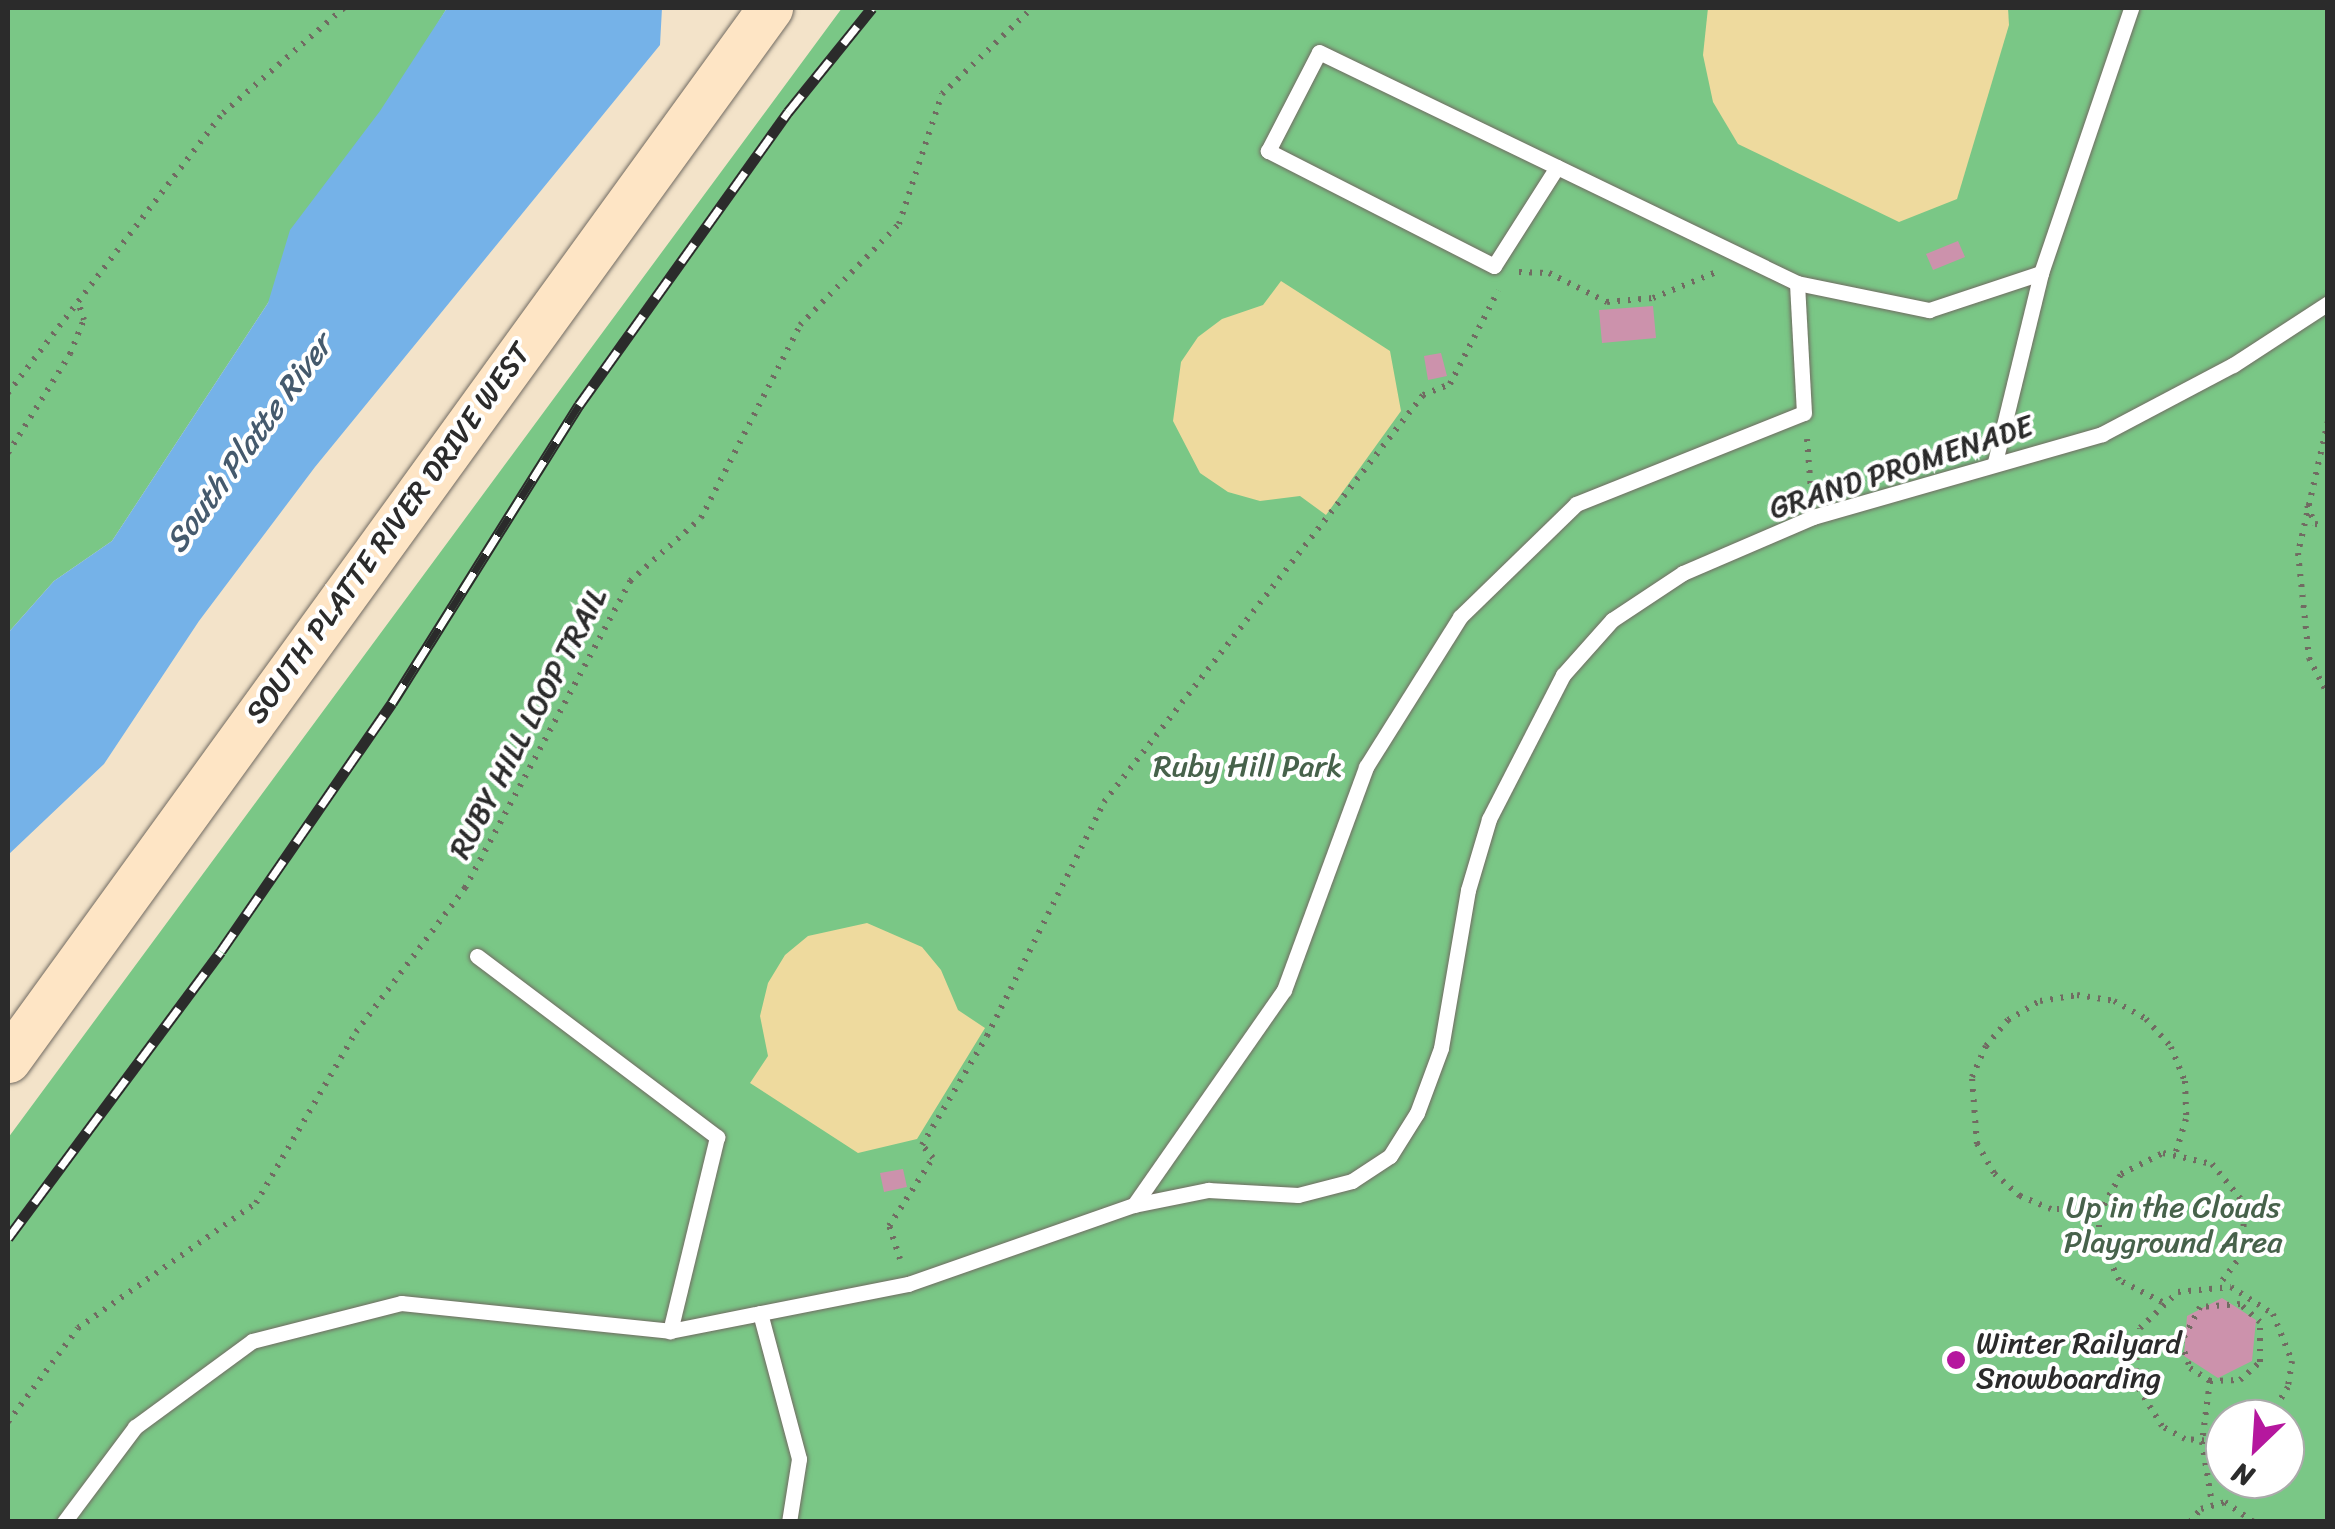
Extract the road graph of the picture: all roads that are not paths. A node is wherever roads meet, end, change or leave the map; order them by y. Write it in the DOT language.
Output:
graph roads {
  1 [pos="770,8"];
  2 [pos="2131,8"];
  3 [pos="1557,168"];
  4 [pos="2042,273"];
  5 [pos="1796,283"];
  6 [pos="2328,304"];
  7 [pos="1995,462"];
  8 [pos="476,956"];
  9 [pos="8,1060"];
  10 [pos="1134,1205"];
  11 [pos="760,1313"];
  12 [pos="670,1331"];
  13 [pos="64,1522"];
  14 [pos="789,1522"];
  1 -- 9 [label="street, SOUTH PLATTE RIVER DRIVE WEST"];
  2 -- 4 [label="lane"];
  3 -- 3 [label="lane"];
  3 -- 5 [label="lane"];
  4 -- 5 [label="lane"];
  4 -- 7 [label="lane"];
  5 -- 10 [label="lane"];
  6 -- 7 [label="lane, GRAND PROMENADE"];
  7 -- 10 [label="lane, GRAND PROMENADE"];
  8 -- 12 [label="lane"];
  10 -- 11 [label="lane, GRAND PROMENADE"];
  11 -- 12 [label="lane, GRAND PROMENADE"];
  11 -- 14 [label="lane"];
  12 -- 13 [label="lane, GRAND PROMENADE"];
}
